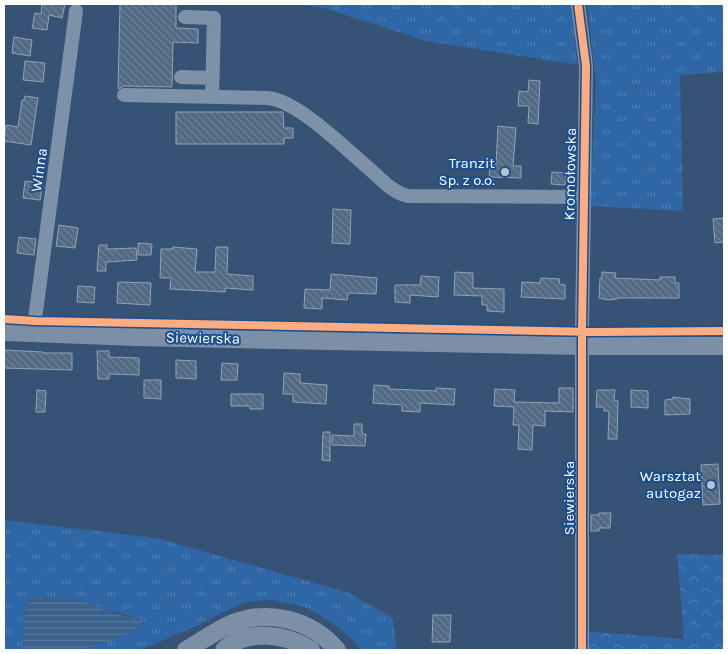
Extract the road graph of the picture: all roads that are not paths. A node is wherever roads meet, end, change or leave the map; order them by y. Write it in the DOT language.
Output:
graph roads {
  1 [pos="578,4"];
  2 [pos="76,11"];
  3 [pos="184,17"];
  4 [pos="181,77"];
  5 [pos="213,78"];
  6 [pos="124,95"];
  7 [pos="212,97"];
  8 [pos="584,197"];
  9 [pos="4,332"];
  10 [pos="33,334"];
  11 [pos="582,346"];
  12 [pos="724,346"];
  13 [pos="186,650"];
  14 [pos="224,650"];
  15 [pos="311,650"];
  16 [pos="337,650"];
  17 [pos="582,650"];
  1 -- 8 [label="street, Kromołowska"];
  2 -- 10 [label="street, Winna"];
  3 -- 5 [label="street"];
  4 -- 5 [label="street"];
  5 -- 7 [label="street"];
  6 -- 7 [label="street"];
  7 -- 8 [label="street"];
  8 -- 11 [label="street, Kromołowska"];
  9 -- 10 [label="main road, Siewierska"];
  10 -- 11 [label="main road, Siewierska"];
  11 -- 12 [label="main road, Siewierska"];
  11 -- 17 [label="street, Siewierska"];
  13 -- 16 [label="main road"];
  14 -- 15 [label="main road"];
}
